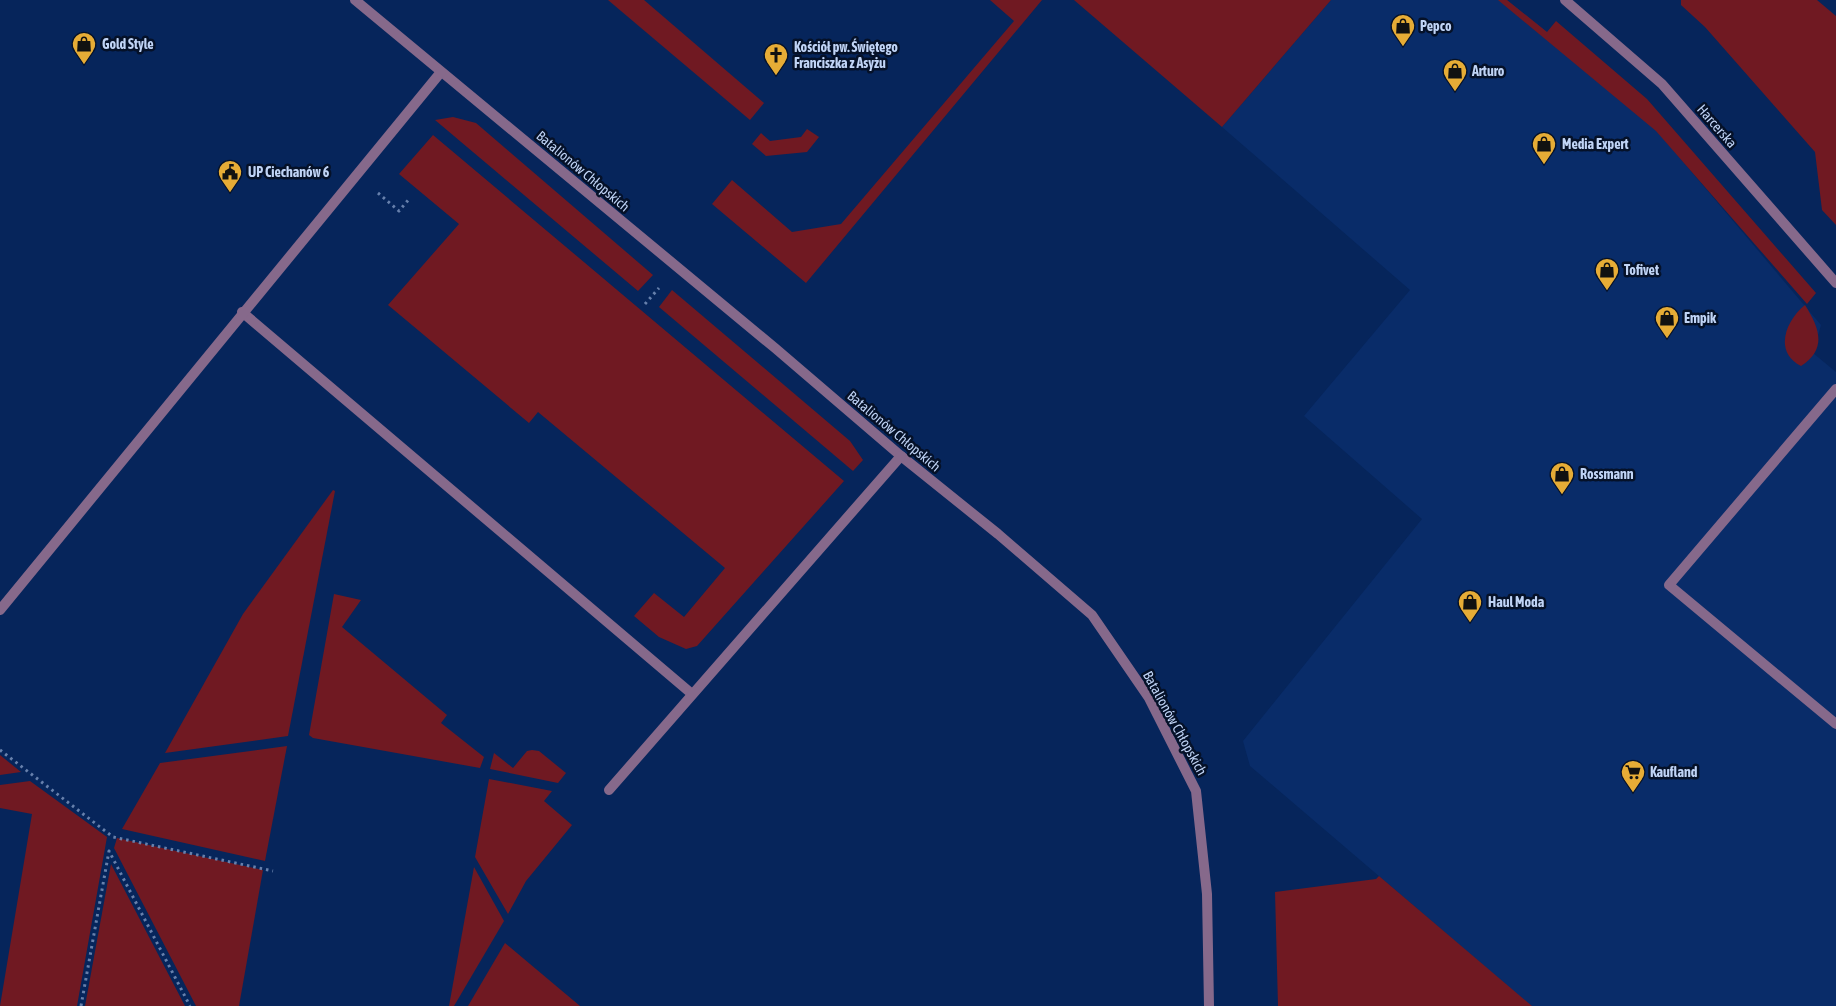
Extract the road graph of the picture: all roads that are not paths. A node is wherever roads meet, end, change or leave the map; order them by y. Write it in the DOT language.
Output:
graph roads {
  1 [pos="355,0"];
  2 [pos="1565,0"];
  3 [pos="441,72"];
  4 [pos="1836,282"];
  5 [pos="242,312"];
  6 [pos="1836,389"];
  7 [pos="901,456"];
  8 [pos="0,610"];
  9 [pos="692,694"];
  10 [pos="1836,724"];
  11 [pos="609,790"];
  12 [pos="1209,1006"];
  1 -- 3 [label="street, Batalionów Chłopskich"];
  2 -- 4 [label="street, Harcerska"];
  3 -- 5 [label="street"];
  3 -- 7 [label="street, Batalionów Chłopskich"];
  5 -- 8 [label="street"];
  5 -- 9 [label="street"];
  6 -- 10 [label="street"];
  7 -- 9 [label="street"];
  7 -- 12 [label="street, Batalionów Chłopskich"];
  9 -- 11 [label="street"];
}
